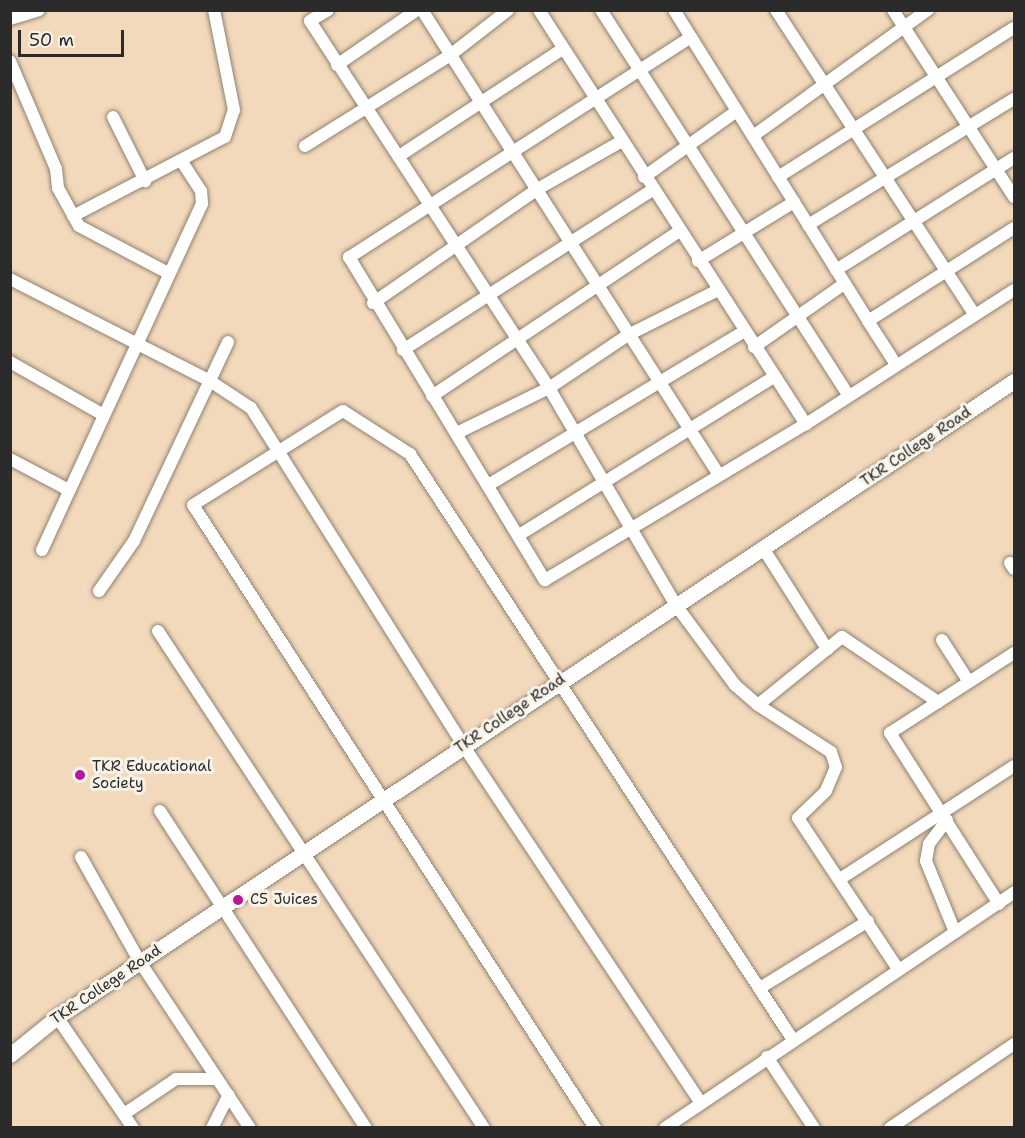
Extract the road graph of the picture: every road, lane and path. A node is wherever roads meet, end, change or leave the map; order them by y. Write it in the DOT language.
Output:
graph roads {
  1 [pos="39,10"];
  2 [pos="214,10"];
  3 [pos="328,10"];
  4 [pos="417,10"];
  5 [pos="422,10"];
  6 [pos="508,10"];
  7 [pos="555,10"];
  8 [pos="601,10"];
  9 [pos="674,10"];
  10 [pos="893,10"];
  11 [pos="928,10"];
  12 [pos="778,11"];
  13 [pos="542,14"];
  14 [pos="10,19"];
  15 [pos="904,27"];
  16 [pos="1014,28"];
  17 [pos="691,37"];
  18 [pos="561,50"];
  19 [pos="449,56"];
  20 [pos="10,61"];
  21 [pos="337,65"];
  22 [pos="639,68"];
  23 [pos="936,77"];
  24 [pos="828,84"];
  25 [pos="1014,99"];
  26 [pos="479,101"];
  27 [pos="597,102"];
  28 [pos="364,109"];
  29 [pos="737,111"];
  30 [pos="113,117"];
  31 [pos="856,129"];
  32 [pos="968,129"];
  33 [pos="753,136"];
  34 [pos="622,141"];
  35 [pos="304,146"];
  36 [pos="689,147"];
  37 [pos="510,152"];
  38 [pos="399,156"];
  39 [pos="1014,158"];
  40 [pos="182,162"];
  41 [pos="995,171"];
  42 [pos="644,177"];
  43 [pos="778,177"];
  44 [pos="888,178"];
  45 [pos="145,181"];
  46 [pos="536,190"];
  47 [pos="652,190"];
  48 [pos="1014,197"];
  49 [pos="794,202"];
  50 [pos="425,203"];
  51 [pos="73,216"];
  52 [pos="916,222"];
  53 [pos="808,225"];
  54 [pos="1014,228"];
  55 [pos="679,231"];
  56 [pos="744,233"];
  57 [pos="458,245"];
  58 [pos="570,246"];
  59 [pos="698,261"];
  60 [pos="836,270"];
  61 [pos="948,271"];
  62 [pos="168,273"];
  63 [pos="10,279"];
  64 [pos="844,284"];
  65 [pos="596,289"];
  66 [pos="718,290"];
  67 [pos="1014,290"];
  68 [pos="491,297"];
  69 [pos="373,303"];
  70 [pos="974,314"];
  71 [pos="797,315"];
  72 [pos="868,321"];
  73 [pos="743,332"];
  74 [pos="628,335"];
  75 [pos="228,342"];
  76 [pos="518,343"];
  77 [pos="138,344"];
  78 [pos="754,347"];
  79 [pos="403,350"];
  80 [pos="10,362"];
  81 [pos="895,363"];
  82 [pos="774,377"];
  83 [pos="210,381"];
  84 [pos="1014,381"];
  85 [pos="660,382"];
  86 [pos="549,388"];
  87 [pos="849,395"];
  88 [pos="432,396"];
  89 [pos="102,414"];
  90 [pos="806,424"];
  91 [pos="691,430"];
  92 [pos="457,433"];
  93 [pos="579,436"];
  94 [pos="276,453"];
  95 [pos="10,459"];
  96 [pos="719,475"];
  97 [pos="605,481"];
  98 [pos="490,484"];
  99 [pos="67,489"];
  100 [pos="634,527"];
  101 [pos="519,535"];
  102 [pos="763,548"];
  103 [pos="42,550"];
  104 [pos="99,591"];
  105 [pos="675,604"];
  106 [pos="158,630"];
  107 [pos="942,640"];
  108 [pos="827,649"];
  109 [pos="1014,653"];
  110 [pos="562,679"];
  111 [pos="969,682"];
  112 [pos="938,702"];
  113 [pos="758,705"];
  114 [pos="463,745"];
  115 [pos="1014,766"];
  116 [pos="384,799"];
  117 [pos="160,811"];
  118 [pos="945,817"];
  119 [pos="301,854"];
  120 [pos="81,858"];
  121 [pos="840,879"];
  122 [pos="1014,893"];
  123 [pos="999,904"];
  124 [pos="219,909"];
  125 [pos="867,921"];
  126 [pos="955,932"];
  127 [pos="140,962"];
  128 [pos="898,969"];
  129 [pos="760,988"];
  130 [pos="57,1017"];
  131 [pos="793,1040"];
  132 [pos="1014,1044"];
  133 [pos="10,1055"];
  134 [pos="767,1057"];
  135 [pos="218,1079"];
  136 [pos="229,1095"];
  137 [pos="700,1103"];
  138 [pos="124,1114"];
  139 [pos="133,1128"];
  140 [pos="212,1128"];
  141 [pos="250,1128"];
  142 [pos="366,1128"];
  143 [pos="484,1128"];
  144 [pos="595,1128"];
  145 [pos="664,1128"];
  146 [pos="814,1128"];
  147 [pos="890,1128"];
  1 -- 14 [label="street"];
  2 -- 40 [label="street"];
  3 -- 21 [label="street"];
  4 -- 21 [label="street"];
  5 -- 19 [label="street"];
  6 -- 19 [label="street"];
  7 -- 13 [label="street"];
  8 -- 22 [label="street"];
  9 -- 17 [label="street"];
  10 -- 15 [label="street"];
  11 -- 15 [label="street"];
  12 -- 24 [label="street"];
  13 -- 18 [label="street"];
  15 -- 23 [label="street"];
  15 -- 24 [label="street"];
  16 -- 23 [label="street"];
  17 -- 22 [label="street"];
  17 -- 29 [label="street"];
  18 -- 26 [label="street"];
  18 -- 27 [label="street"];
  19 -- 26 [label="street"];
  19 -- 28 [label="street"];
  20 -- 51 [label="street"];
  21 -- 28 [label="street"];
  22 -- 27 [label="street"];
  22 -- 36 [label="street"];
  23 -- 31 [label="street"];
  23 -- 32 [label="street"];
  24 -- 31 [label="street"];
  24 -- 33 [label="street"];
  25 -- 32 [label="street"];
  26 -- 37 [label="street"];
  26 -- 38 [label="street"];
  27 -- 34 [label="street"];
  27 -- 37 [label="street"];
  28 -- 35 [label="street"];
  28 -- 38 [label="street"];
  29 -- 33 [label="street"];
  29 -- 36 [label="street"];
  30 -- 45 [label="street"];
  31 -- 43 [label="street"];
  31 -- 44 [label="street"];
  32 -- 41 [label="street"];
  32 -- 44 [label="street"];
  33 -- 43 [label="street"];
  34 -- 42 [label="street"];
  34 -- 46 [label="street"];
  36 -- 42 [label="street"];
  36 -- 56 [label="street"];
  37 -- 46 [label="street"];
  37 -- 50 [label="street"];
  38 -- 50 [label="street"];
  39 -- 41 [label="street"];
  40 -- 45 [label="street"];
  40 -- 62 [label="street"];
  41 -- 48 [label="street"];
  41 -- 52 [label="street"];
  42 -- 47 [label="street"];
  43 -- 49 [label="street"];
  44 -- 52 [label="street"];
  44 -- 53 [label="street"];
  45 -- 51 [label="street"];
  46 -- 57 [label="street"];
  46 -- 58 [label="street"];
  47 -- 55 [label="street"];
  47 -- 58 [label="street"];
  49 -- 53 [label="street"];
  49 -- 56 [label="street"];
  50 -- 57 [label="street"];
  50 -- 69 [label="street"];
  51 -- 62 [label="street"];
  52 -- 60 [label="street"];
  52 -- 61 [label="street"];
  53 -- 60 [label="street"];
  54 -- 61 [label="street"];
  55 -- 59 [label="street"];
  55 -- 65 [label="street"];
  56 -- 59 [label="street"];
  56 -- 71 [label="street"];
  57 -- 68 [label="street"];
  57 -- 69 [label="street"];
  58 -- 65 [label="street"];
  58 -- 68 [label="street"];
  59 -- 66 [label="street"];
  60 -- 64 [label="street"];
  61 -- 70 [label="street"];
  61 -- 72 [label="street"];
  62 -- 77 [label="street"];
  63 -- 77 [label="street"];
  64 -- 71 [label="street"];
  64 -- 72 [label="street"];
  65 -- 74 [label="street"];
  65 -- 76 [label="street"];
  66 -- 73 [label="street"];
  66 -- 74 [label="street"];
  67 -- 70 [label="street"];
  68 -- 76 [label="street"];
  68 -- 79 [label="street"];
  69 -- 79 [label="street"];
  70 -- 81 [label="street"];
  71 -- 78 [label="street"];
  71 -- 87 [label="street"];
  72 -- 81 [label="street"];
  73 -- 78 [label="street"];
  73 -- 85 [label="street"];
  74 -- 85 [label="street"];
  74 -- 86 [label="street"];
  75 -- 83 [label="street"];
  76 -- 86 [label="street"];
  76 -- 88 [label="street"];
  77 -- 83 [label="street"];
  77 -- 89 [label="street"];
  78 -- 82 [label="street"];
  79 -- 88 [label="street"];
  80 -- 89 [label="street"];
  81 -- 87 [label="street"];
  82 -- 90 [label="street"];
  82 -- 91 [label="street"];
  83 -- 94 [label="street"];
  83 -- 104 [label="street"];
  84 -- 102 [label="street, TKR College Road"];
  85 -- 91 [label="street"];
  85 -- 93 [label="street"];
  86 -- 92 [label="street"];
  86 -- 93 [label="street"];
  87 -- 90 [label="street"];
  88 -- 92 [label="street"];
  89 -- 99 [label="street"];
  90 -- 96 [label="street"];
  91 -- 96 [label="street"];
  91 -- 97 [label="street"];
  92 -- 98 [label="street"];
  93 -- 97 [label="street"];
  93 -- 98 [label="street"];
  94 -- 110 [label="street"];
  94 -- 114 [label="street"];
  94 -- 116 [label="street"];
  95 -- 99 [label="street"];
  96 -- 100 [label="street"];
  97 -- 100 [label="street"];
  97 -- 101 [label="street"];
  98 -- 101 [label="street"];
  99 -- 103 [label="street"];
  100 -- 101 [label="street"];
  100 -- 105 [label="street"];
  102 -- 105 [label="street, TKR College Road"];
  102 -- 108 [label="street"];
  105 -- 110 [label="street, TKR College Road"];
  105 -- 113 [label="street"];
  106 -- 119 [label="street"];
  107 -- 111 [label="street"];
  108 -- 112 [label="street"];
  108 -- 113 [label="street"];
  109 -- 111 [label="street"];
  110 -- 114 [label="street, TKR College Road"];
  110 -- 129 [label="street"];
  111 -- 112 [label="street"];
  112 -- 118 [label="street"];
  113 -- 121 [label="street"];
  114 -- 116 [label="street, TKR College Road"];
  114 -- 137 [label="street"];
  115 -- 118 [label="street"];
  116 -- 119 [label="street, TKR College Road"];
  116 -- 144 [label="street"];
  117 -- 124 [label="street"];
  118 -- 121 [label="street"];
  118 -- 123 [label="street"];
  118 -- 126 [label="street"];
  119 -- 124 [label="street, TKR College Road"];
  119 -- 143 [label="street"];
  120 -- 127 [label="street"];
  121 -- 125 [label="street"];
  122 -- 123 [label="street"];
  123 -- 126 [label="street"];
  124 -- 127 [label="street, TKR College Road"];
  124 -- 142 [label="street"];
  125 -- 128 [label="street"];
  125 -- 129 [label="street"];
  126 -- 128 [label="street"];
  127 -- 130 [label="street, TKR College Road"];
  127 -- 135 [label="street"];
  128 -- 131 [label="street"];
  129 -- 131 [label="street"];
  130 -- 133 [label="street, TKR College Road"];
  130 -- 138 [label="street"];
  131 -- 134 [label="street"];
  132 -- 147 [label="street"];
  134 -- 137 [label="street"];
  134 -- 146 [label="street"];
  135 -- 136 [label="street"];
  135 -- 138 [label="street"];
  136 -- 140 [label="street"];
  136 -- 141 [label="street"];
  137 -- 145 [label="street"];
  138 -- 139 [label="street"];
}
